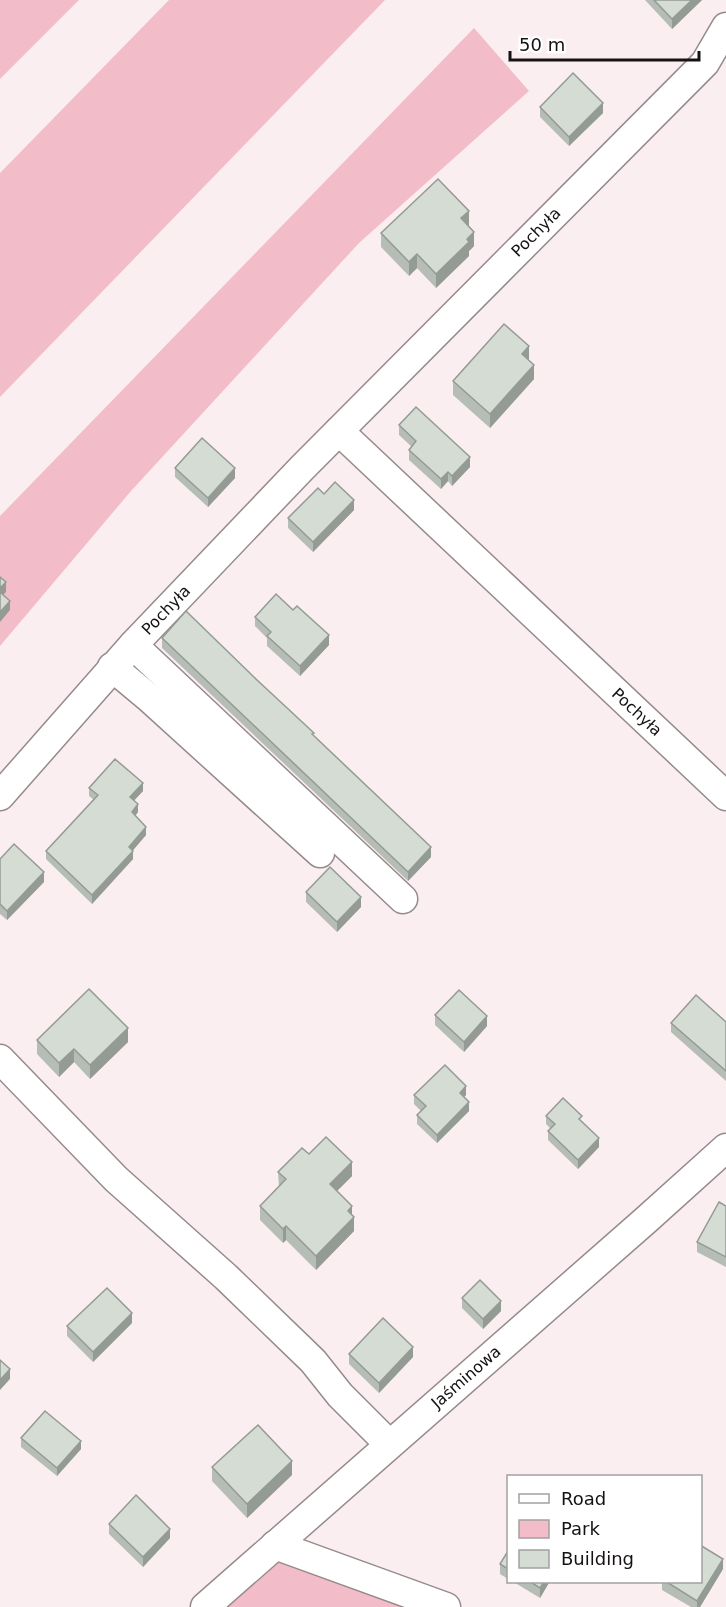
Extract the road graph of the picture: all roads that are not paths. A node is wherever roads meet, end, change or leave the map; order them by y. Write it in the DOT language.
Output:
graph roads {
  1 [pos="726,27"];
  2 [pos="339,431"];
  3 [pos="133,645"];
  4 [pos="112,667"];
  5 [pos="0,796"];
  6 [pos="726,796"];
  7 [pos="321,854"];
  8 [pos="403,899"];
  9 [pos="0,1059"];
  10 [pos="726,1148"];
  11 [pos="389,1444"];
  12 [pos="275,1545"];
  13 [pos="205,1607"];
  14 [pos="446,1607"];
  1 -- 2 [label="street, Pochyła"];
  2 -- 3 [label="street, Pochyła"];
  2 -- 6 [label="street, Pochyła"];
  3 -- 4 [label="street, Pochyła"];
  3 -- 8 [label="street"];
  4 -- 5 [label="street, Pochyła"];
  4 -- 7 [label="street"];
  9 -- 11 [label="street"];
  10 -- 11 [label="street, Jaśminowa"];
  11 -- 12 [label="street, Jaśminowa"];
  12 -- 13 [label="street, Jaśminowa"];
  12 -- 14 [label="street"];
}
